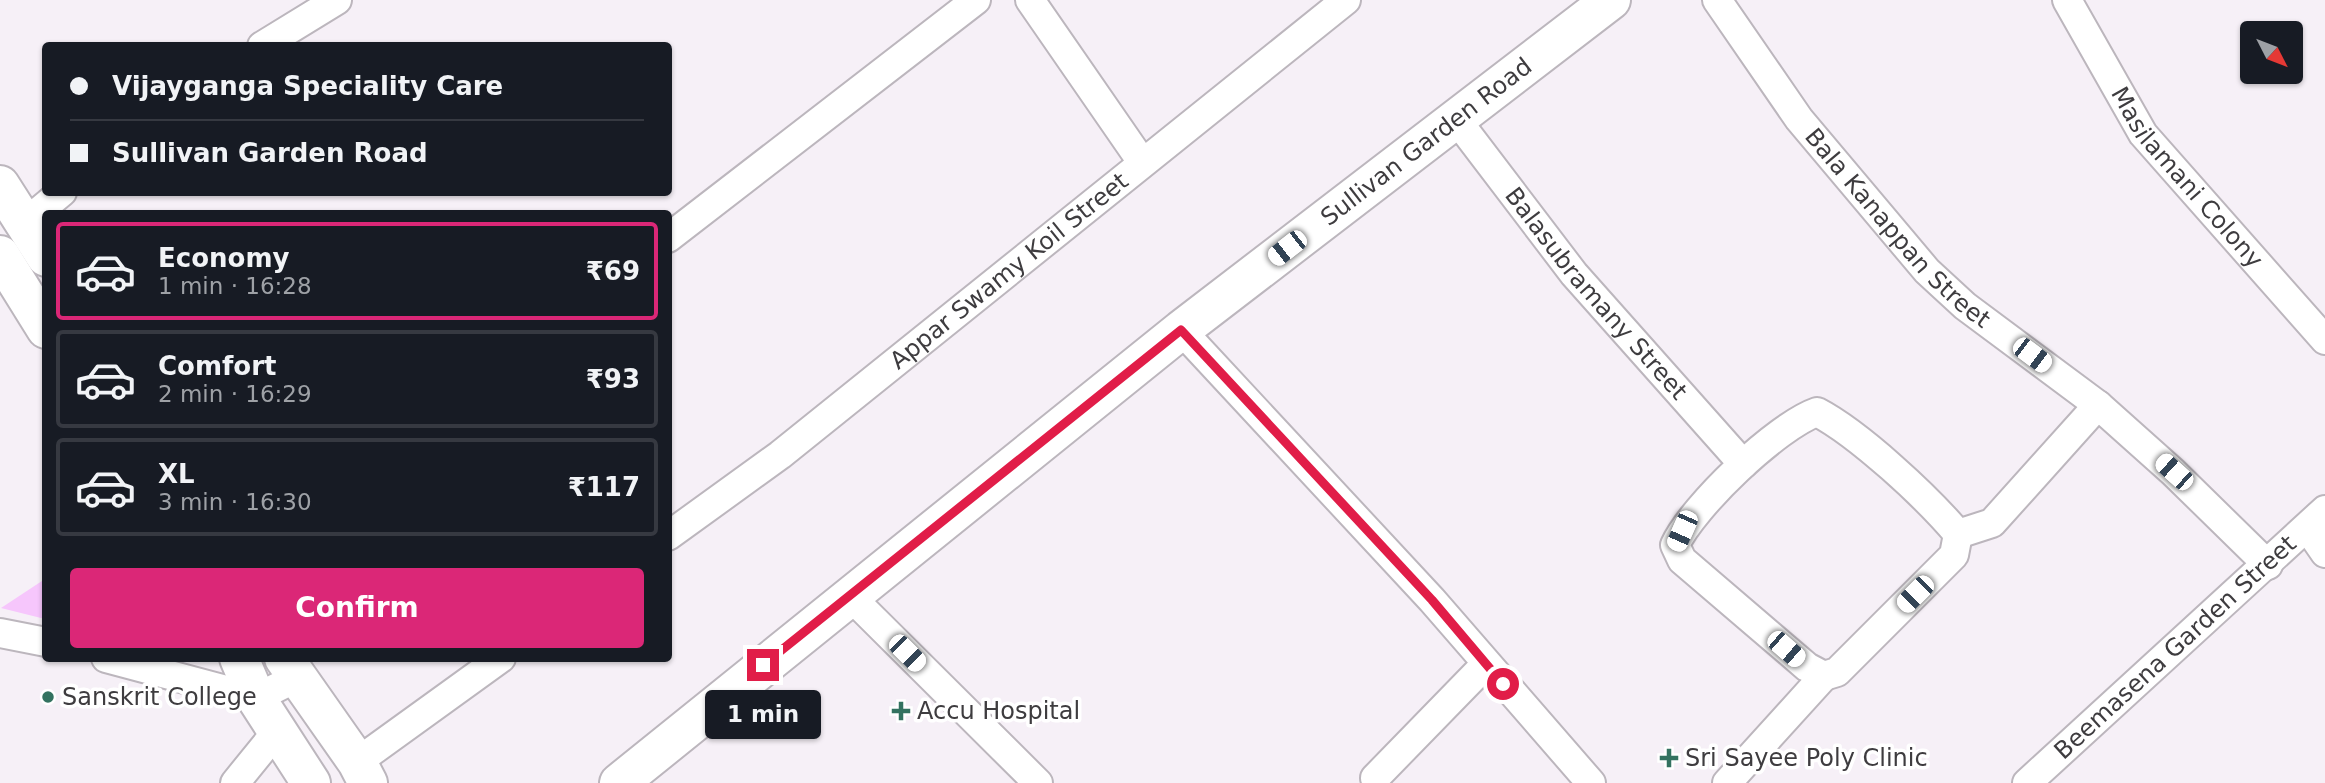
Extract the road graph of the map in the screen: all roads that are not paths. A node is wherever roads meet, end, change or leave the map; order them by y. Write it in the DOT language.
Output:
graph roads {
  1 [pos="337,0"];
  2 [pos="976,0"];
  3 [pos="1030,0"];
  4 [pos="1346,0"];
  5 [pos="1611,0"];
  6 [pos="1717,0"];
  7 [pos="2067,0"];
  8 [pos="269,42"];
  9 [pos="1456,119"];
  10 [pos="1142,162"];
  11 [pos="0,185"];
  12 [pos="57,196"];
  13 [pos="25,223"];
  14 [pos="672,235"];
  15 [pos="15,269"];
  16 [pos="42,321"];
  17 [pos="1181,330"];
  18 [pos="2325,340"];
  19 [pos="2098,405"];
  20 [pos="1743,464"];
  21 [pos="2322,513"];
  22 [pos="672,533"];
  23 [pos="1958,534"];
  24 [pos="2325,553"];
  25 [pos="2268,565"];
  26 [pos="850,597"];
  27 [pos="0,633"];
  28 [pos="42,641"];
  29 [pos="121,662"];
  30 [pos="241,662"];
  31 [pos="496,662"];
  32 [pos="1486,664"];
  33 [pos="290,668"];
  34 [pos="1824,676"];
  35 [pos="257,698"];
  36 [pos="278,730"];
  37 [pos="363,773"];
  38 [pos="1375,778"];
  39 [pos="235,783"];
  40 [pos="311,783"];
  41 [pos="619,783"];
  42 [pos="1038,783"];
  43 [pos="1591,783"];
  44 [pos="1727,783"];
  45 [pos="2027,783"];
  1 -- 8 [label="street"];
  2 -- 14 [label="street"];
  3 -- 10 [label="street"];
  4 -- 10 [label="street, Appar Swamy Koil Street"];
  5 -- 9 [label="main road, Sullivan Garden Road"];
  6 -- 19 [label="street, Bala Kanappan Street"];
  7 -- 18 [label="street, Masilamani Colony"];
  9 -- 17 [label="main road, Sullivan Garden Road"];
  9 -- 20 [label="street, Balasubramany Street"];
  10 -- 22 [label="street, Appar Swamy Koil Street"];
  11 -- 13 [label="main road"];
  12 -- 13 [label="street"];
  13 -- 15 [label="main road"];
  15 -- 16 [label="main road"];
  17 -- 26 [label="main road, Sullivan Garden Road"];
  17 -- 32 [label="street"];
  19 -- 23 [label="street"];
  19 -- 25 [label="street, Bala Kanappan Street"];
  20 -- 23 [label="street"];
  20 -- 34 [label="street"];
  21 -- 24 [label="street"];
  21 -- 25 [label="street, Beemasena Garden Street"];
  23 -- 34 [label="street"];
  25 -- 45 [label="street, Beemasena Garden Street"];
  26 -- 41 [label="main road, Sullivan Garden Road"];
  26 -- 42 [label="street"];
  27 -- 28 [label="street"];
  29 -- 35 [label="street"];
  30 -- 35 [label="main road"];
  31 -- 37 [label="street"];
  32 -- 38 [label="street"];
  32 -- 43 [label="street"];
  33 -- 35 [label="street"];
  33 -- 37 [label="main road"];
  34 -- 44 [label="street"];
  35 -- 36 [label="main road"];
  36 -- 39 [label="street"];
  36 -- 40 [label="main road"];
}
